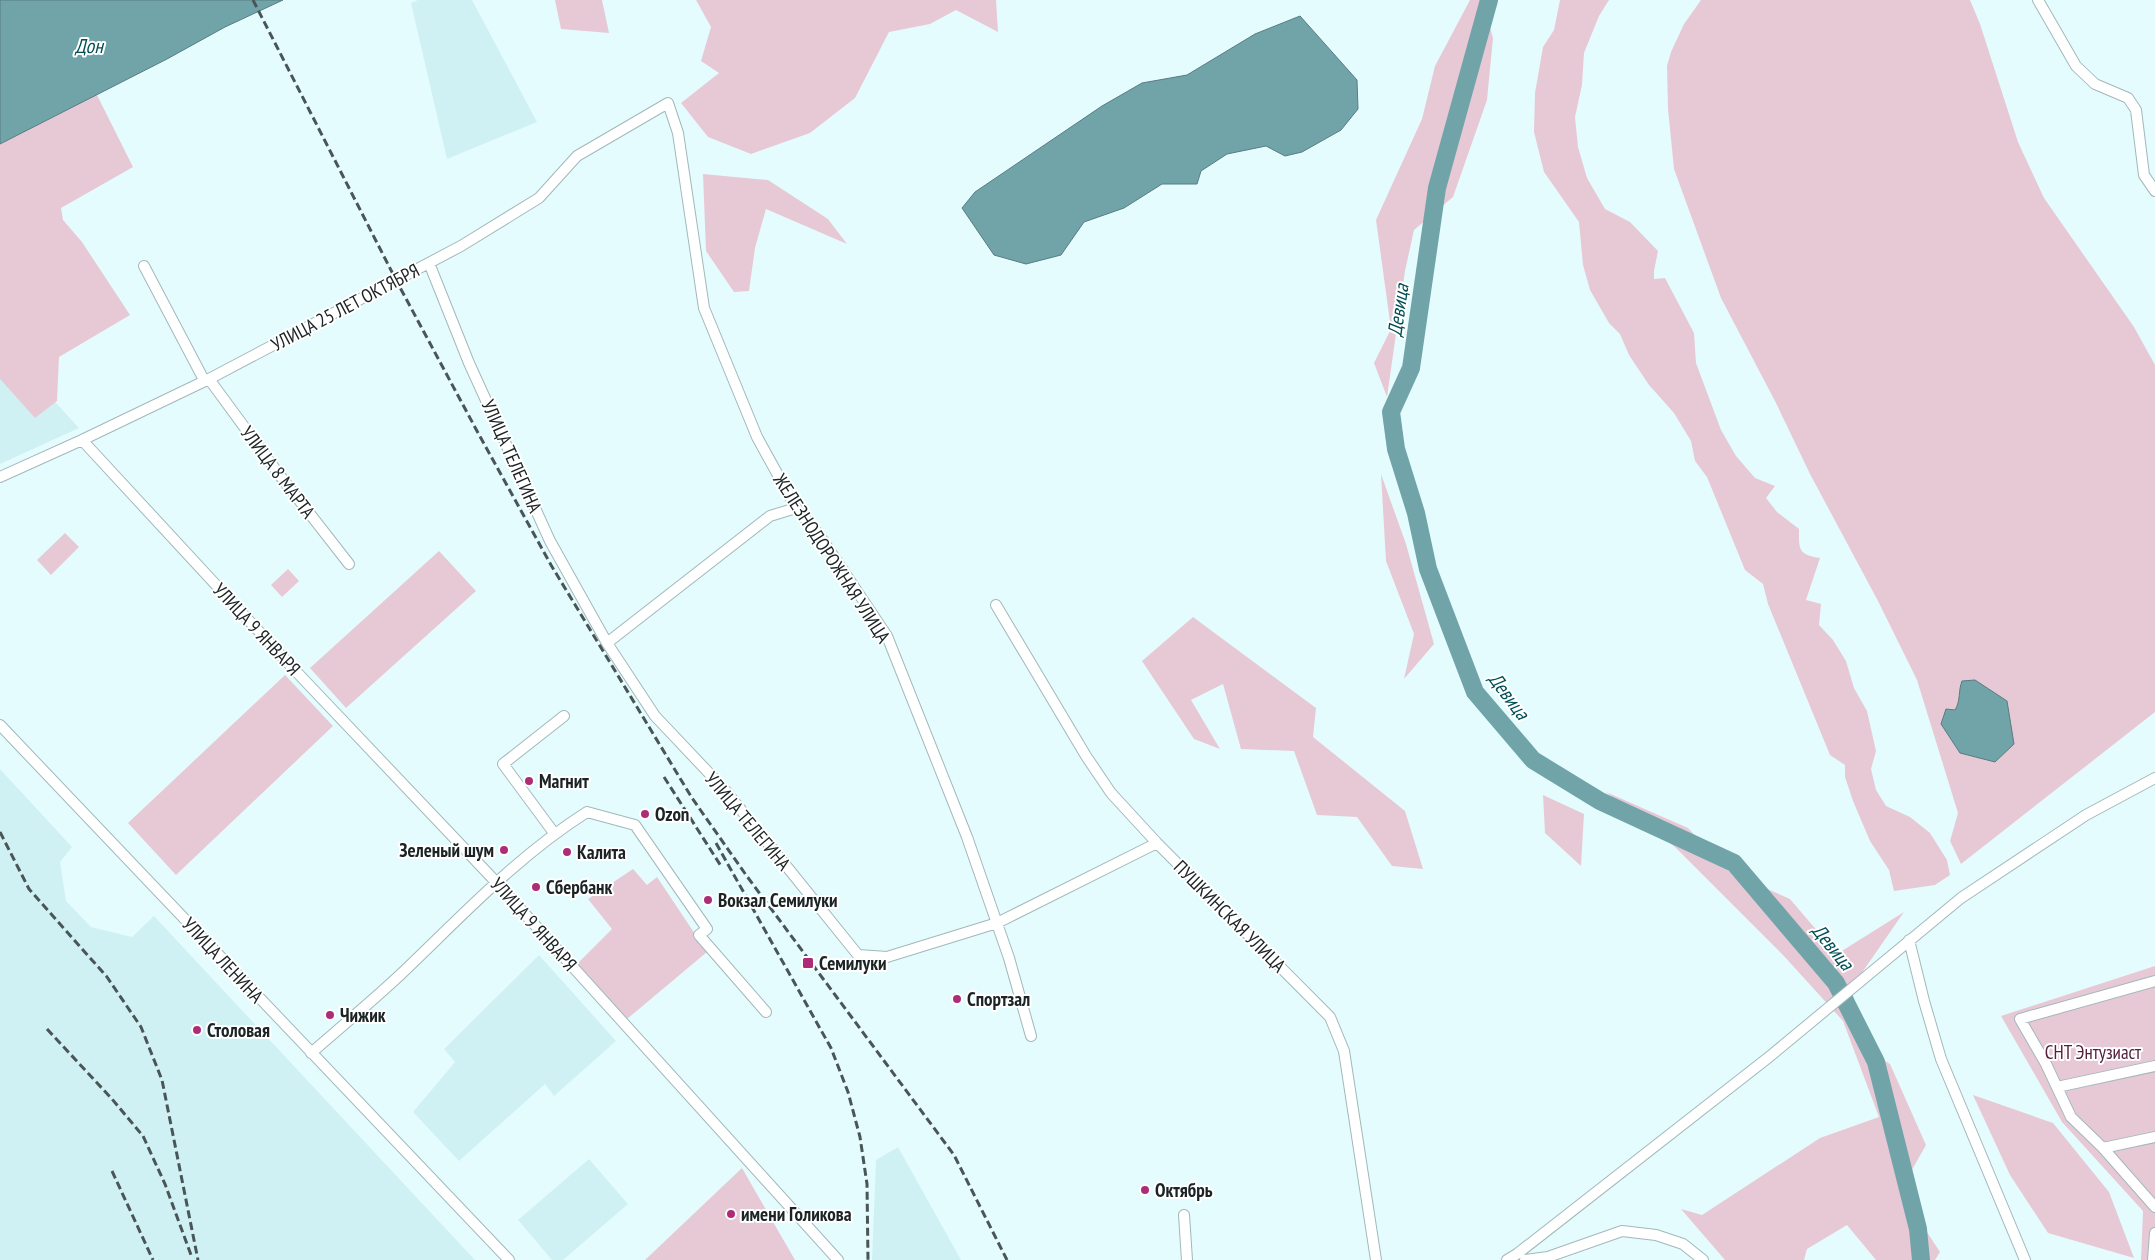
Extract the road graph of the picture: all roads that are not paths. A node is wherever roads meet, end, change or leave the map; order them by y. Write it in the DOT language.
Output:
graph roads {
  1 [pos="2038,0"];
  2 [pos="668,103"];
  3 [pos="2155,191"];
  4 [pos="429,263"];
  5 [pos="144,266"];
  6 [pos="206,379"];
  7 [pos="82,440"];
  8 [pos="0,477"];
  9 [pos="796,508"];
  10 [pos="349,564"];
  11 [pos="996,605"];
  12 [pos="607,643"];
  13 [pos="564,716"];
  14 [pos="0,725"];
  15 [pos="2155,778"];
  16 [pos="554,833"];
  17 [pos="1157,843"];
  18 [pos="496,882"];
  19 [pos="997,923"];
  20 [pos="1909,940"];
  21 [pos="2155,980"];
  22 [pos="766,1012"];
  23 [pos="1031,1036"];
  24 [pos="311,1052"];
  25 [pos="2155,1066"];
  26 [pos="2057,1087"];
  27 [pos="2155,1136"];
  28 [pos="2103,1148"];
  29 [pos="2155,1207"];
  30 [pos="1184,1214"];
  31 [pos="2155,1233"];
  32 [pos="509,1260"];
  33 [pos="838,1260"];
  34 [pos="1187,1260"];
  35 [pos="1376,1260"];
  36 [pos="1507,1260"];
  37 [pos="1525,1260"];
  38 [pos="1703,1260"];
  39 [pos="2025,1260"];
  40 [pos="2153,1260"];
  1 -- 3 [label="street"];
  2 -- 4 [label="street, УЛИЦА 25 ЛЕТ ОКТЯБРЯ"];
  2 -- 9 [label="street, ЖЕЛЕЗНОДОРОЖНАЯ УЛИЦА"];
  4 -- 6 [label="street, УЛИЦА 25 ЛЕТ ОКТЯБРЯ"];
  4 -- 12 [label="street, УЛИЦА ТЕЛЕГИНА"];
  5 -- 6 [label="street, УЛИЦА 8 МАРТА"];
  6 -- 7 [label="street, УЛИЦА 25 ЛЕТ ОКТЯБРЯ"];
  6 -- 10 [label="street, УЛИЦА 8 МАРТА"];
  7 -- 8 [label="street, УЛИЦА 25 ЛЕТ ОКТЯБРЯ"];
  7 -- 18 [label="street, УЛИЦА 9 ЯНВАРЯ"];
  9 -- 12 [label="street"];
  9 -- 19 [label="street, ЖЕЛЕЗНОДОРОЖНАЯ УЛИЦА"];
  11 -- 17 [label="street, ПУШКИНСКАЯ УЛИЦА"];
  12 -- 19 [label="street, УЛИЦА ТЕЛЕГИНА"];
  13 -- 16 [label="street"];
  14 -- 24 [label="street, УЛИЦА ЛЕНИНА"];
  15 -- 20 [label="street"];
  16 -- 18 [label="street"];
  16 -- 22 [label="street"];
  17 -- 19 [label="street, УЛИЦА ТЕЛЕГИНА"];
  17 -- 35 [label="street, ПУШКИНСКАЯ УЛИЦА"];
  18 -- 24 [label="street"];
  18 -- 33 [label="street, УЛИЦА 9 ЯНВАРЯ"];
  19 -- 23 [label="street, ЖЕЛЕЗНОДОРОЖНАЯ УЛИЦА"];
  20 -- 36 [label="street"];
  20 -- 39 [label="street"];
  21 -- 26 [label="street"];
  24 -- 32 [label="street, УЛИЦА ЛЕНИНА"];
  25 -- 26 [label="street"];
  26 -- 28 [label="street"];
  27 -- 28 [label="street"];
  28 -- 29 [label="street"];
  30 -- 34 [label="street"];
  31 -- 40 [label="street"];
  37 -- 38 [label="street"];
}
